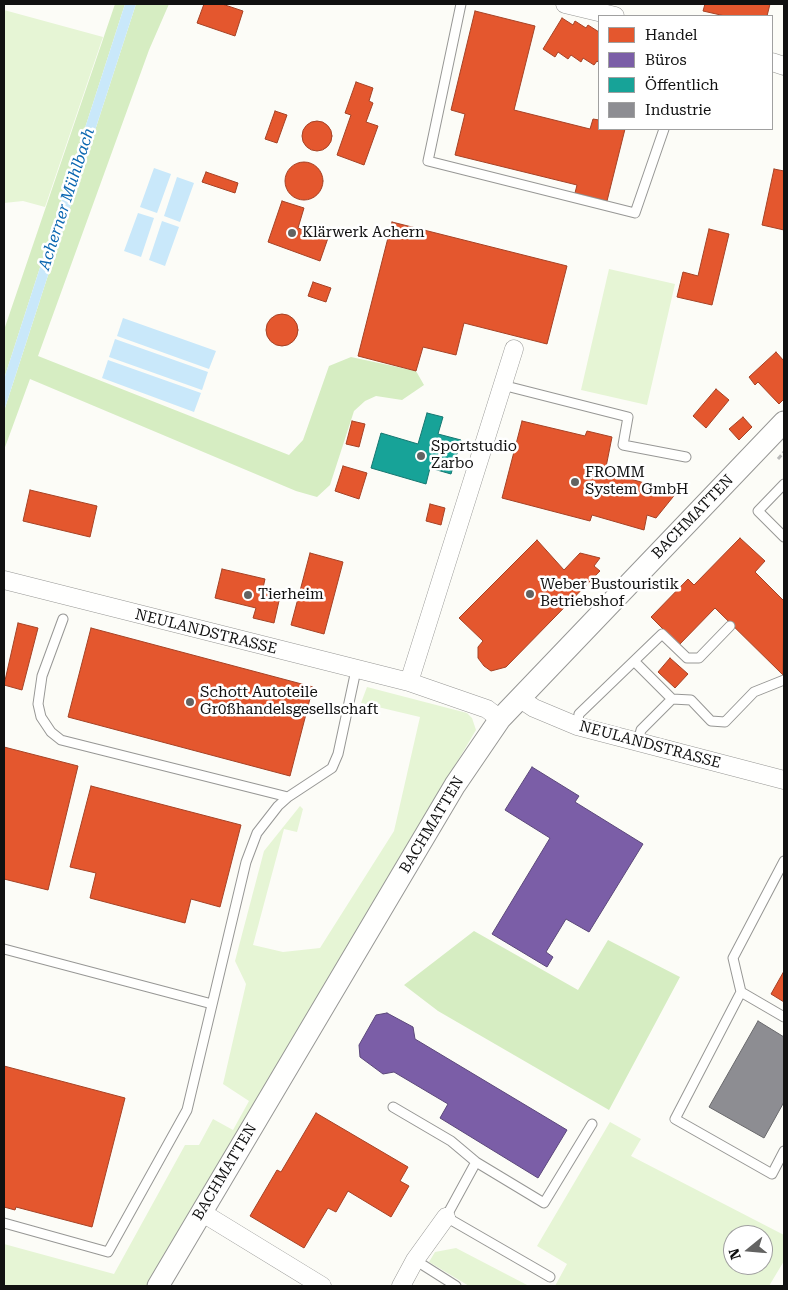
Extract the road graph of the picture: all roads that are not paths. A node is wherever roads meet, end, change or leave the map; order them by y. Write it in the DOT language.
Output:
graph roads {
  1 [pos="460,4"];
  2 [pos="565,4"];
  3 [pos="610,15"];
  4 [pos="664,130"];
  5 [pos="514,349"];
  6 [pos="502,385"];
  7 [pos="784,422"];
  8 [pos="686,457"];
  9 [pos="784,484"];
  10 [pos="784,535"];
  11 [pos="4,580"];
  12 [pos="63,619"];
  13 [pos="730,626"];
  14 [pos="634,661"];
  15 [pos="356,670"];
  16 [pos="784,680"];
  17 [pos="409,682"];
  18 [pos="519,698"];
  19 [pos="672,698"];
  20 [pos="500,719"];
  21 [pos="577,726"];
  22 [pos="638,742"];
  23 [pos="784,780"];
  24 [pos="288,797"];
  25 [pos="784,861"];
  26 [pos="4,949"];
  27 [pos="741,992"];
  28 [pos="212,1004"];
  29 [pos="784,1016"];
  30 [pos="393,1107"];
  31 [pos="592,1124"];
  32 [pos="784,1151"];
  33 [pos="476,1162"];
  34 [pos="201,1212"];
  35 [pos="446,1217"];
  36 [pos="4,1223"];
  37 [pos="415,1260"];
  38 [pos="550,1276"];
  39 [pos="158,1286"];
  40 [pos="322,1286"];
  41 [pos="401,1286"];
  42 [pos="456,1286"];
  1 -- 4 [label="lane"];
  2 -- 3 [label="street"];
  5 -- 6 [label="street"];
  6 -- 8 [label="lane"];
  6 -- 17 [label="street"];
  7 -- 18 [label="street, BACHMATTEN"];
  9 -- 10 [label="lane"];
  11 -- 15 [label="street, NEULANDSTRASSE"];
  12 -- 24 [label="lane"];
  13 -- 14 [label="lane"];
  14 -- 19 [label="lane"];
  14 -- 21 [label="lane"];
  15 -- 17 [label="street, NEULANDSTRASSE"];
  15 -- 24 [label="lane"];
  16 -- 19 [label="lane"];
  17 -- 20 [label="street, NEULANDSTRASSE"];
  18 -- 20 [label="street, BACHMATTEN"];
  18 -- 21 [label="street, NEULANDSTRASSE"];
  19 -- 22 [label="lane"];
  20 -- 34 [label="street, BACHMATTEN"];
  21 -- 22 [label="street, NEULANDSTRASSE"];
  22 -- 23 [label="street, NEULANDSTRASSE"];
  24 -- 28 [label="lane"];
  25 -- 27 [label="lane"];
  26 -- 28 [label="lane"];
  27 -- 29 [label="lane"];
  27 -- 32 [label="lane"];
  28 -- 36 [label="lane"];
  30 -- 33 [label="lane"];
  31 -- 33 [label="lane"];
  33 -- 35 [label="lane"];
  34 -- 39 [label="street, BACHMATTEN"];
  34 -- 40 [label="street"];
  35 -- 37 [label="street"];
  35 -- 38 [label="lane"];
  37 -- 41 [label="street"];
  37 -- 42 [label="lane"];
}
